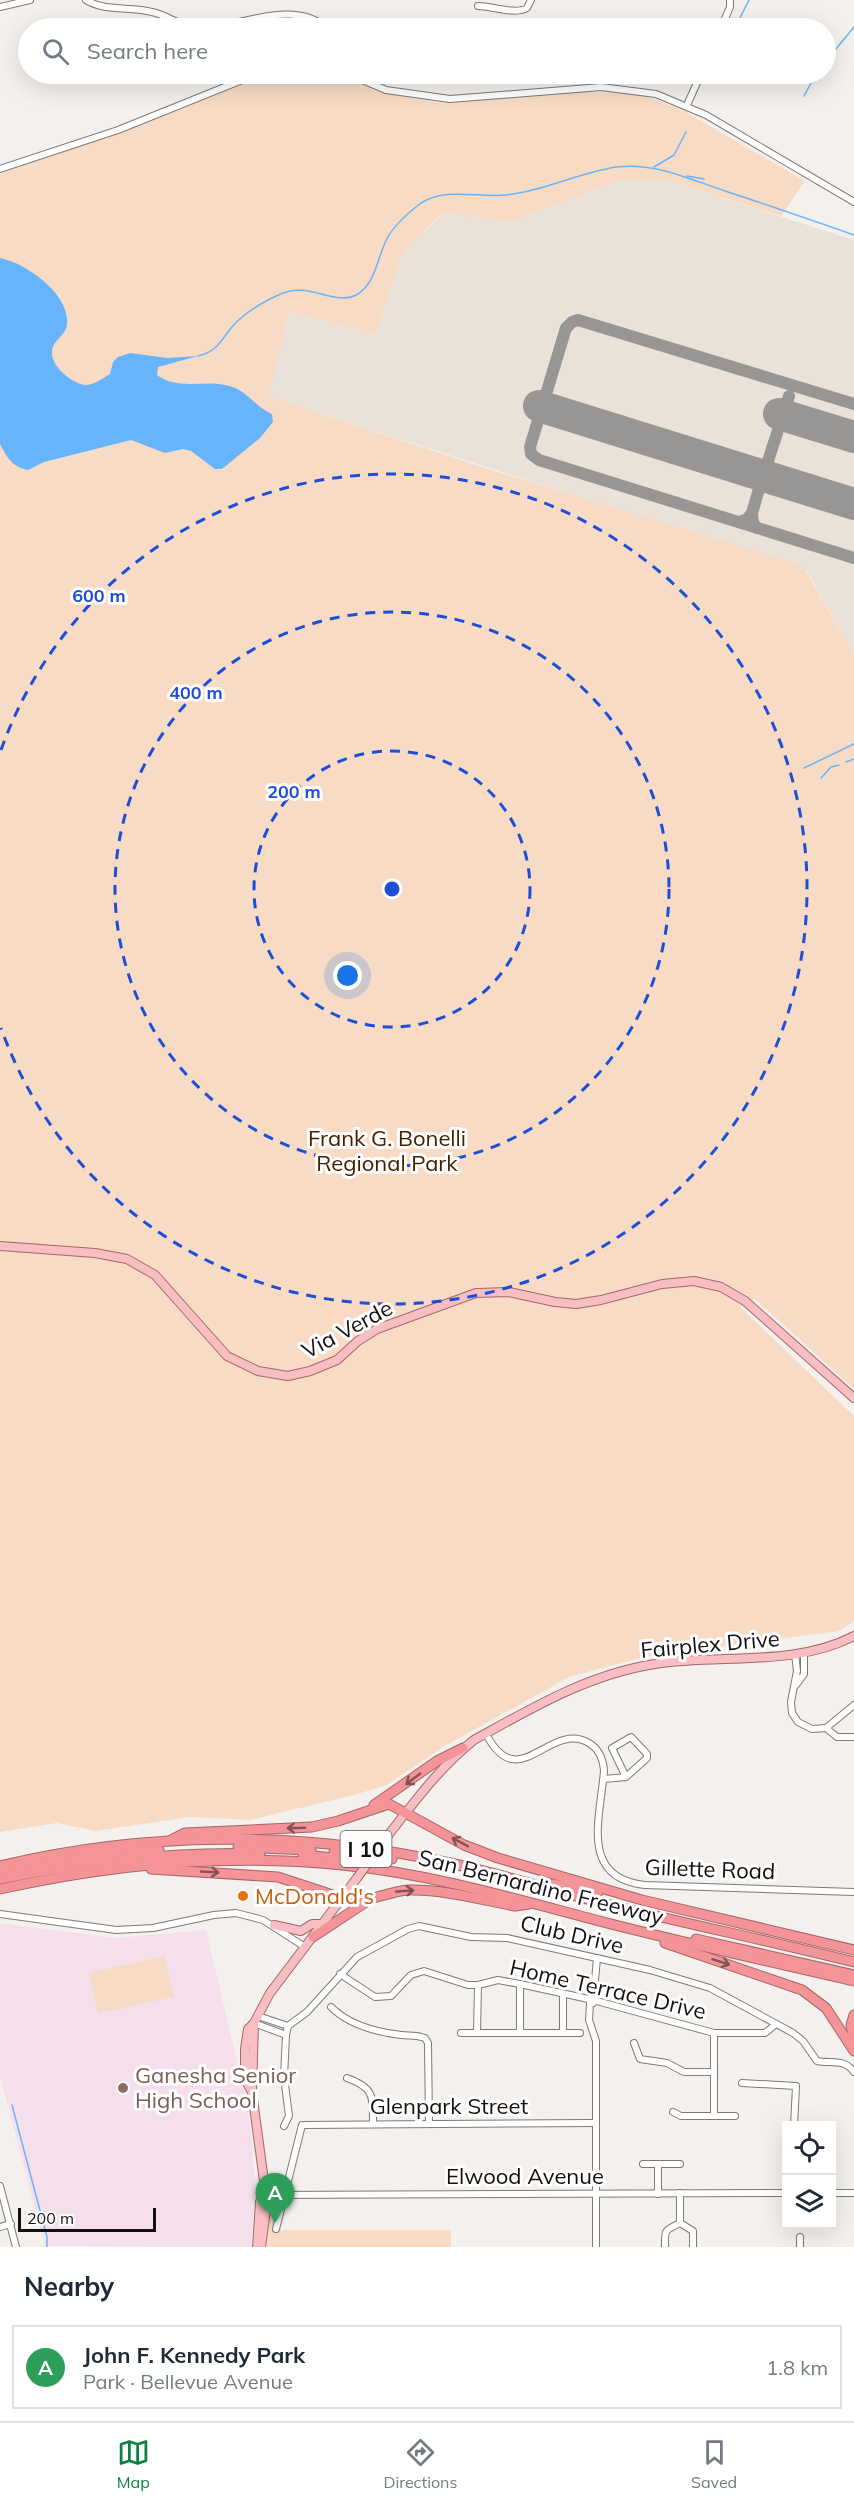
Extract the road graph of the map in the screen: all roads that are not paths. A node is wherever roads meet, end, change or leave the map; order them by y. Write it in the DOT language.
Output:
graph roads {
  1 [pos="30,0"];
  2 [pos="86,0"];
  3 [pos="531,0"];
  4 [pos="730,0"];
  5 [pos="94,2"];
  6 [pos="478,6"];
  7 [pos="0,7"];
  8 [pos="167,18"];
  9 [pos="247,18"];
  10 [pos="317,18"];
  11 [pos="725,18"];
  12 [pos="233,84"];
  13 [pos="372,84"];
  14 [pos="696,84"];
  15 [pos="687,105"];
  16 [pos="0,169"];
  17 [pos="854,202"];
  18 [pos="0,1246"];
  19 [pos="854,1398"];
  20 [pos="854,1636"];
  21 [pos="799,1653"];
  22 [pos="854,1705"];
  23 [pos="826,1728"];
  24 [pos="486,1734"];
  25 [pos="854,1737"];
  26 [pos="463,1748"];
  27 [pos="626,1777"];
  28 [pos="604,1779"];
  29 [pos="406,1813"];
  30 [pos="353,1816"];
  31 [pos="169,1841"];
  32 [pos="0,1866"];
  33 [pos="130,1867"];
  34 [pos="0,1873"];
  35 [pos="492,1873"];
  36 [pos="0,1879"];
  37 [pos="0,1889"];
  38 [pos="558,1891"];
  39 [pos="854,1892"];
  40 [pos="342,1898"];
  41 [pos="371,1899"];
  42 [pos="642,1900"];
  43 [pos="535,1903"];
  44 [pos="0,1914"];
  45 [pos="606,1923"];
  46 [pos="322,1924"];
  47 [pos="274,1925"];
  48 [pos="313,1937"];
  49 [pos="798,1937"];
  50 [pos="854,1942"];
  51 [pos="787,1946"];
  52 [pos="305,1947"];
  53 [pos="854,1950"];
  54 [pos="597,1958"];
  55 [pos="854,1962"];
  56 [pos="854,1969"];
  57 [pos="340,1974"];
  58 [pos="854,1975"];
  59 [pos="854,1981"];
  60 [pos="520,1984"];
  61 [pos="478,1985"];
  62 [pos="563,1994"];
  63 [pos="593,2000"];
  64 [pos="330,2007"];
  65 [pos="854,2015"];
  66 [pos="256,2019"];
  67 [pos="776,2024"];
  68 [pos="288,2026"];
  69 [pos="461,2033"];
  70 [pos="477,2033"];
  71 [pos="520,2033"];
  72 [pos="563,2033"];
  73 [pos="580,2033"];
  74 [pos="714,2033"];
  75 [pos="286,2034"];
  76 [pos="854,2040"];
  77 [pos="634,2043"];
  78 [pos="854,2051"];
  79 [pos="714,2072"];
  80 [pos="854,2072"];
  81 [pos="347,2078"];
  82 [pos="742,2083"];
  83 [pos="673,2112"];
  84 [pos="714,2116"];
  85 [pos="735,2116"];
  86 [pos="794,2121"];
  87 [pos="596,2123"];
  88 [pos="372,2124"];
  89 [pos="429,2124"];
  90 [pos="284,2126"];
  91 [pos="643,2164"];
  92 [pos="658,2164"];
  93 [pos="680,2164"];
  94 [pos="0,2186"];
  95 [pos="680,2193"];
  96 [pos="782,2193"];
  97 [pos="836,2193"];
  98 [pos="854,2193"];
  99 [pos="285,2194"];
  100 [pos="596,2194"];
  101 [pos="658,2194"];
  102 [pos="264,2195"];
  103 [pos="680,2223"];
  104 [pos="10,2224"];
  105 [pos="0,2227"];
  106 [pos="276,2229"];
  107 [pos="800,2237"];
  108 [pos="16,2247"];
  109 [pos="259,2247"];
  110 [pos="596,2247"];
  111 [pos="665,2247"];
  112 [pos="693,2247"];
  113 [pos="800,2247"];
  1 -- 7 [label="street"];
  2 -- 5 [label="street"];
  3 -- 6 [label="street"];
  4 -- 11 [label="street"];
  5 -- 8 [label="street"];
  9 -- 10 [label="street"];
  12 -- 16 [label="street"];
  13 -- 15 [label="street"];
  14 -- 15 [label="street"];
  15 -- 17 [label="street"];
  18 -- 19 [label="main road, Via Verde"];
  20 -- 21 [label="main road, Fairplex Drive"];
  21 -- 23 [label="street"];
  21 -- 24 [label="main road, Fairplex Drive"];
  22 -- 23 [label="street"];
  23 -- 25 [label="street"];
  24 -- 26 [label="main road, Fairplex Drive"];
  24 -- 28 [label="street, Gillette Road"];
  26 -- 29 [label="main road, Fairplex Drive"];
  26 -- 30 [label="highway, one-way"];
  27 -- 27 [label="street"];
  27 -- 28 [label="street"];
  28 -- 39 [label="street, Gillette Road"];
  29 -- 30 [label="highway"];
  29 -- 40 [label="main road, Fairplex Drive, bridge"];
  42 -- 29 [label="highway, one-way"];
  30 -- 31 [label="highway, one-way"];
  31 -- 32 [label="highway, San Bernardino Freeway / I 10"];
  31 -- 35 [label="highway, San Bernardino Freeway / I 10"];
  33 -- 37 [label="highway, San Bernardino Freeway / I 10"];
  33 -- 40 [label="highway, one-way"];
  33 -- 43 [label="highway, San Bernardino Freeway / I 10"];
  34 -- 38 [label="highway"];
  35 -- 38 [label="highway, San Bernardino Freeway / I 10"];
  35 -- 42 [label="highway"];
  36 -- 58 [label="highway"];
  38 -- 51 [label="highway, San Bernardino Freeway / I 10"];
  40 -- 41 [label="highway"];
  40 -- 46 [label="main road, Fairplex Drive"];
  41 -- 43 [label="highway, one-way"];
  41 -- 48 [label="highway"];
  42 -- 49 [label="highway"];
  43 -- 45 [label="highway, San Bernardino Freeway / I 10"];
  44 -- 47 [label="street"];
  45 -- 59 [label="highway, San Bernardino Freeway / I 10"];
  45 -- 78 [label="highway, one-way"];
  46 -- 47 [label="main road"];
  46 -- 48 [label="main road, Fairplex Drive"];
  47 -- 52 [label="street"];
  48 -- 52 [label="main road, Fairplex Drive"];
  49 -- 50 [label="highway"];
  49 -- 53 [label="highway"];
  51 -- 55 [label="highway, San Bernardino Freeway / I 10"];
  51 -- 56 [label="highway"];
  52 -- 66 [label="main road, Fairplex Drive"];
  54 -- 57 [label="street, Club Drive"];
  54 -- 63 [label="street"];
  54 -- 67 [label="street, Club Drive"];
  57 -- 61 [label="street, Home Terrace Drive"];
  57 -- 68 [label="street, Club Drive"];
  60 -- 61 [label="street, Home Terrace Drive"];
  60 -- 62 [label="street, Home Terrace Drive"];
  60 -- 71 [label="street"];
  61 -- 70 [label="street"];
  62 -- 63 [label="street, Home Terrace Drive"];
  62 -- 72 [label="street"];
  63 -- 74 [label="street, Home Terrace Drive"];
  63 -- 87 [label="street"];
  64 -- 89 [label="street"];
  65 -- 76 [label="highway"];
  66 -- 68 [label="street"];
  66 -- 75 [label="street"];
  66 -- 102 [label="main road, Fairplex Drive"];
  67 -- 74 [label="street, Home Terrace Drive"];
  67 -- 80 [label="street, Club Drive"];
  68 -- 75 [label="street"];
  69 -- 70 [label="street"];
  70 -- 71 [label="street"];
  71 -- 72 [label="street"];
  72 -- 73 [label="street"];
  74 -- 79 [label="street"];
  75 -- 90 [label="street"];
  77 -- 79 [label="street"];
  79 -- 84 [label="street"];
  81 -- 88 [label="street"];
  82 -- 86 [label="street"];
  83 -- 84 [label="street"];
  84 -- 85 [label="street"];
  87 -- 89 [label="street, Glenpark Street"];
  87 -- 100 [label="street"];
  88 -- 89 [label="street, Glenpark Street"];
  88 -- 99 [label="street, Glenpark Street"];
  91 -- 92 [label="street"];
  92 -- 93 [label="street"];
  92 -- 101 [label="street"];
  94 -- 104 [label="street"];
  95 -- 96 [label="street, Elwood Avenue"];
  95 -- 101 [label="street, Elwood Avenue"];
  95 -- 103 [label="street"];
  97 -- 98 [label="street"];
  99 -- 100 [label="street, Elwood Avenue"];
  99 -- 102 [label="street, Elwood Avenue"];
  99 -- 106 [label="street"];
  100 -- 101 [label="street, Elwood Avenue"];
  100 -- 110 [label="street"];
  102 -- 109 [label="main road, Fairplex Drive"];
  103 -- 111 [label="street"];
  103 -- 112 [label="street"];
  104 -- 105 [label="street"];
  104 -- 108 [label="street"];
  107 -- 113 [label="street"];
}
